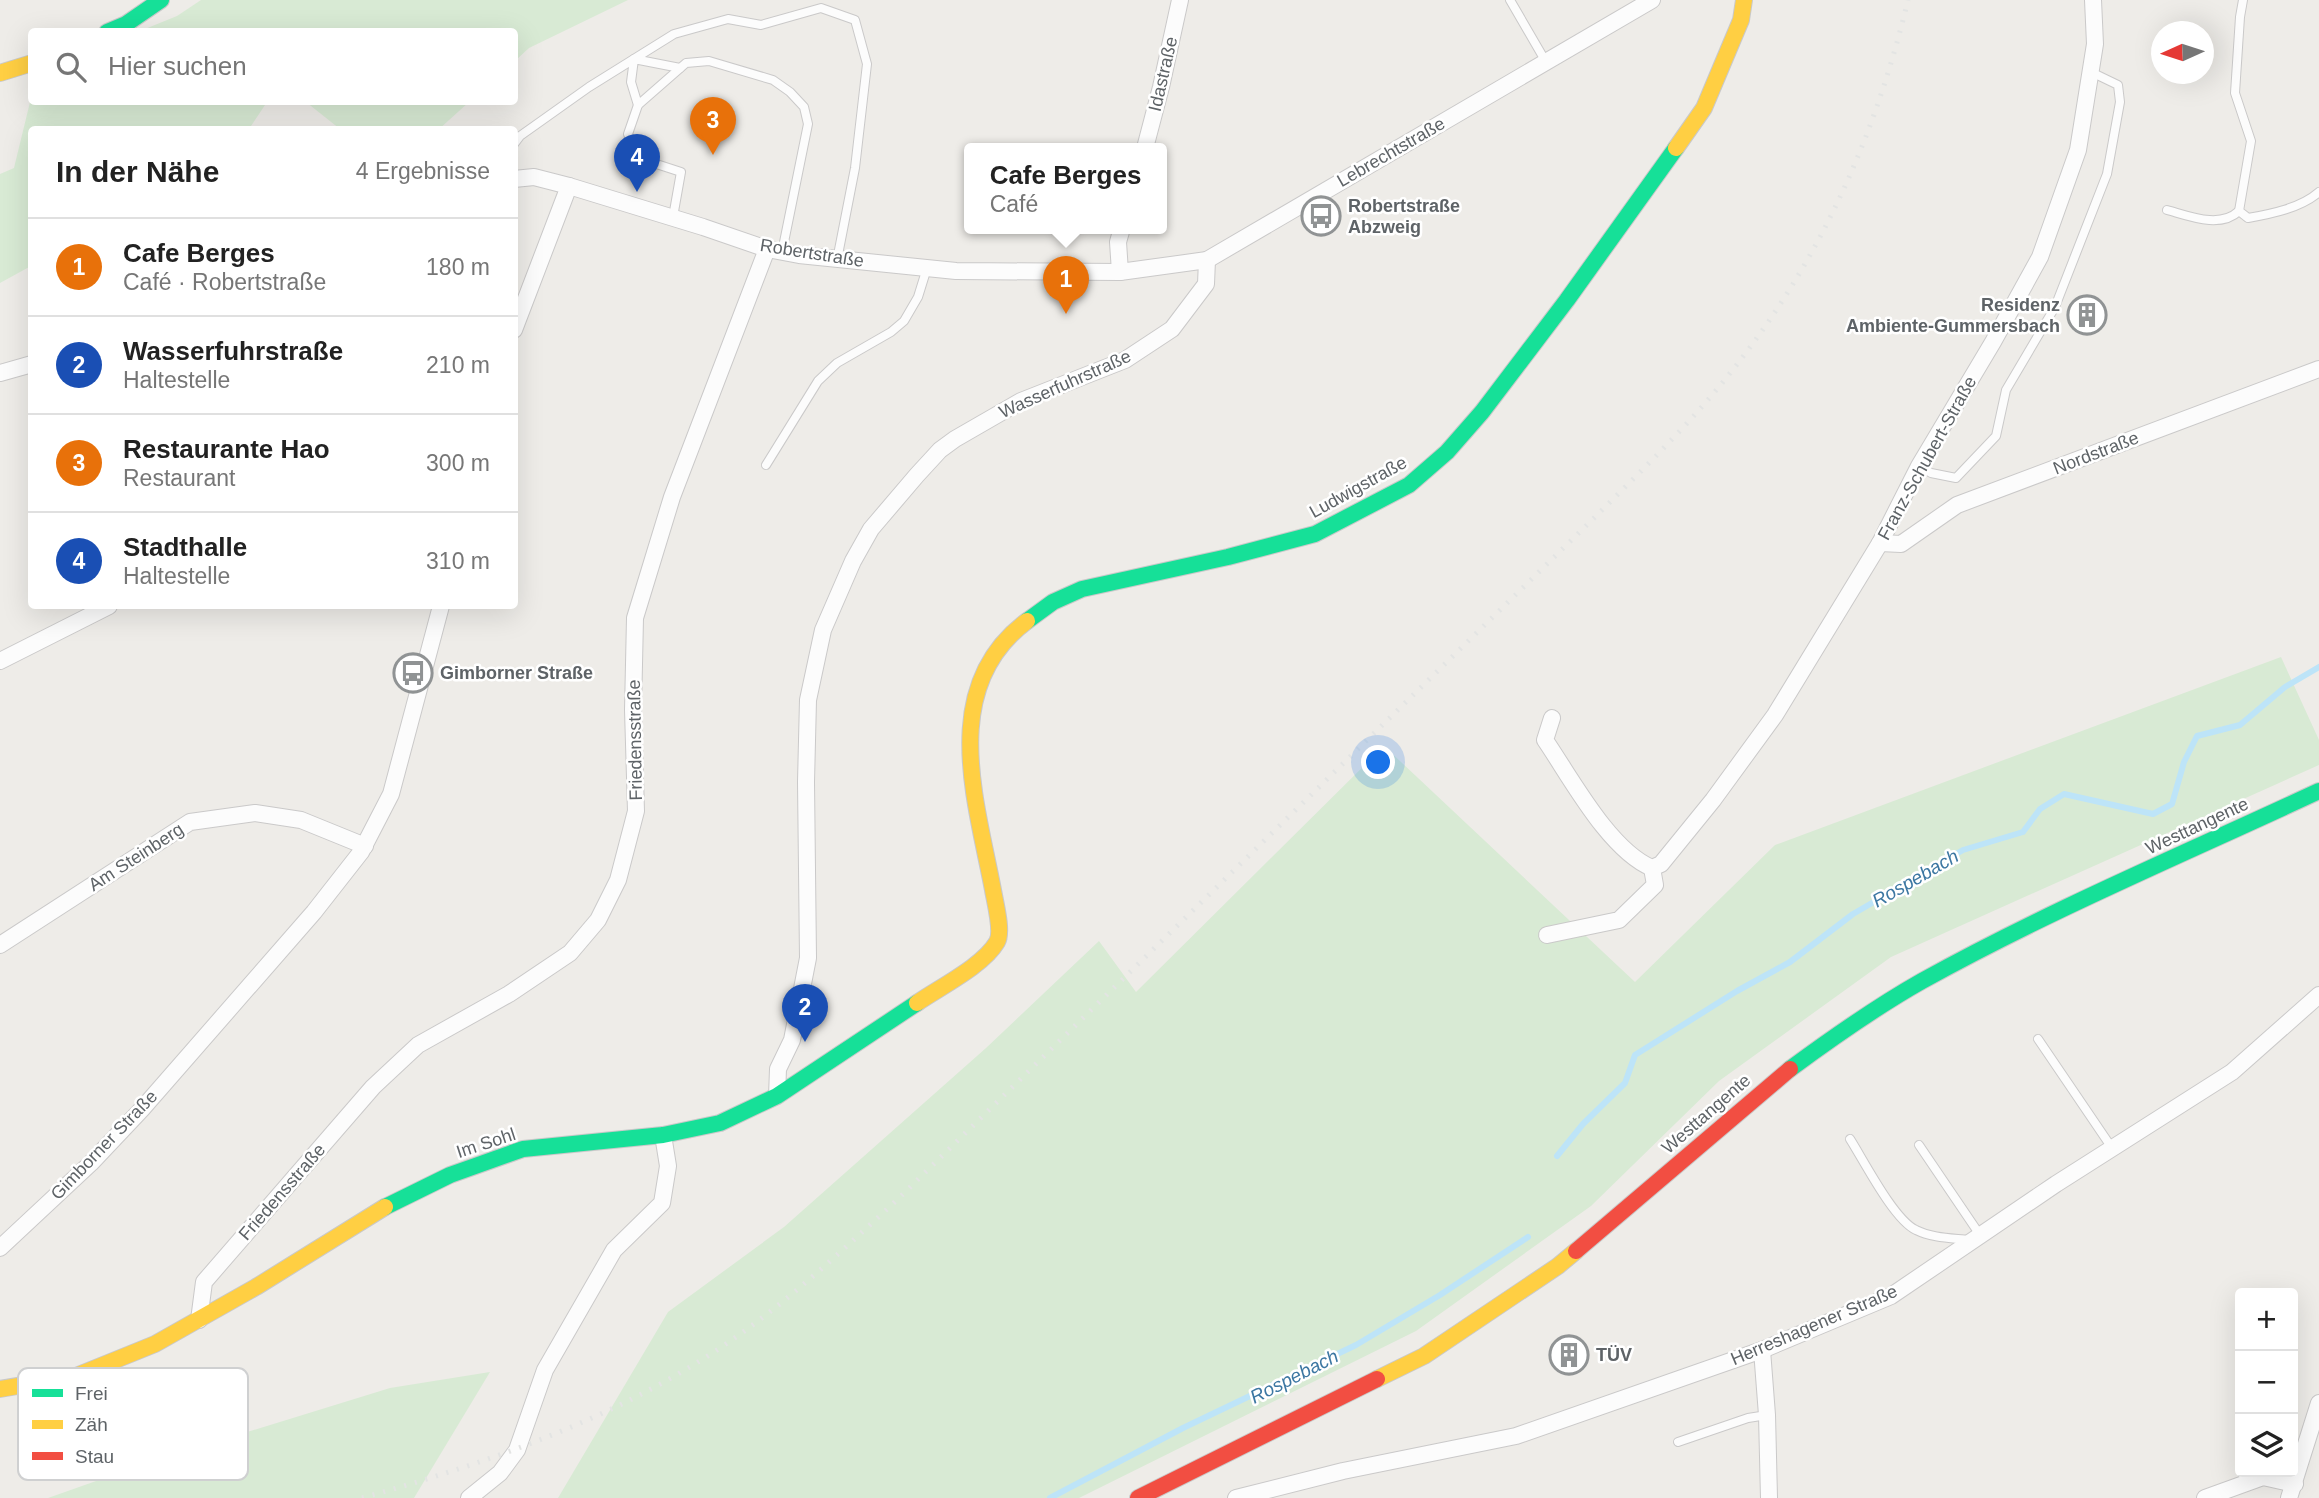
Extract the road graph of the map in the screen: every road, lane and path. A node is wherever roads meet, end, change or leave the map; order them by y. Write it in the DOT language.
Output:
graph roads {
  1 [pos="161,0"];
  2 [pos="1180,0"];
  3 [pos="1510,0"];
  4 [pos="1652,0"];
  5 [pos="1744,0"];
  6 [pos="2093,0"];
  7 [pos="2243,0"];
  8 [pos="116,28"];
  9 [pos="634,60"];
  10 [pos="1546,62"];
  11 [pos="28,64"];
  12 [pos="680,68"];
  13 [pos="2091,72"];
  14 [pos="0,73"];
  15 [pos="638,105"];
  16 [pos="518,139"];
  17 [pos="1146,143"];
  18 [pos="518,179"];
  19 [pos="569,186"];
  20 [pos="2319,192"];
  21 [pos="2167,211"];
  22 [pos="2239,211"];
  23 [pos="674,217"];
  24 [pos="1120,234"];
  25 [pos="775,251"];
  26 [pos="837,260"];
  27 [pos="1207,260"];
  28 [pos="927,268"];
  29 [pos="1120,272"];
  30 [pos="518,320"];
  31 [pos="28,365"];
  32 [pos="2319,369"];
  33 [pos="0,373"];
  34 [pos="766,465"];
  35 [pos="1919,466"];
  36 [pos="1880,543"];
  37 [pos="103,609"];
  38 [pos="441,609"];
  39 [pos="0,661"];
  40 [pos="1552,718"];
  41 [pos="2319,791"];
  42 [pos="365,846"];
  43 [pos="1652,868"];
  44 [pos="1547,935"];
  45 [pos="0,945"];
  46 [pos="988,956"];
  47 [pos="2319,995"];
  48 [pos="2038,1039"];
  49 [pos="777,1096"];
  50 [pos="663,1135"];
  51 [pos="1850,1139"];
  52 [pos="1919,1145"];
  53 [pos="2112,1148"];
  54 [pos="1976,1238"];
  55 [pos="0,1248"];
  56 [pos="199,1320"];
  57 [pos="1762,1350"];
  58 [pos="96,1368"];
  59 [pos="18,1386"];
  60 [pos="0,1389"];
  61 [pos="2319,1403"];
  62 [pos="1768,1415"];
  63 [pos="1678,1442"];
  64 [pos="2292,1491"];
  65 [pos="469,1498"];
  66 [pos="1138,1498"];
  67 [pos="1236,1498"];
  68 [pos="1769,1498"];
  69 [pos="2205,1498"];
  1 -- 8 [label="street"];
  2 -- 17 [label="street, Idastraße"];
  3 -- 10 [label="lane"];
  4 -- 10 [label="street, Lebrechtstraße"];
  5 -- 46 [label="street, Ludwigstraße"];
  6 -- 13 [label="street, Franz-Schubert-Straße"];
  7 -- 22 [label="lane"];
  9 -- 12 [label="lane"];
  9 -- 15 [label="lane"];
  9 -- 16 [label="lane"];
  9 -- 26 [label="lane"];
  10 -- 27 [label="street, Lebrechtstraße"];
  11 -- 14 [label="street"];
  12 -- 15 [label="lane"];
  12 -- 25 [label="lane"];
  13 -- 35 [label="street, Franz-Schubert-Straße"];
  13 -- 35 [label="lane"];
  15 -- 23 [label="lane"];
  18 -- 19 [label="street, Robertstraße"];
  19 -- 23 [label="street, Robertstraße"];
  19 -- 30 [label="street"];
  20 -- 22 [label="lane"];
  21 -- 22 [label="lane"];
  23 -- 25 [label="street, Robertstraße"];
  24 -- 29 [label="street"];
  25 -- 26 [label="street, Robertstraße"];
  25 -- 56 [label="street, Friedensstraße"];
  26 -- 28 [label="street, Robertstraße"];
  27 -- 29 [label="street, Lebrechtstraße"];
  27 -- 49 [label="street, Wasserfuhrstraße"];
  28 -- 29 [label="street, Robertstraße"];
  28 -- 34 [label="lane"];
  31 -- 33 [label="street"];
  32 -- 36 [label="street, Nordstraße"];
  35 -- 36 [label="street, Franz-Schubert-Straße"];
  36 -- 43 [label="street, Franz-Schubert-Straße"];
  37 -- 39 [label="street"];
  38 -- 42 [label="street, Gimborner Straße"];
  40 -- 43 [label="street"];
  41 -- 66 [label="street, Westtangente"];
  42 -- 45 [label="street, Am Steinberg"];
  42 -- 55 [label="street, Gimborner Straße"];
  43 -- 44 [label="street, Franz-Schubert-Straße"];
  46 -- 49 [label="street, Im Sohl"];
  47 -- 53 [label="street, Herreshagener Straße"];
  48 -- 53 [label="lane"];
  49 -- 50 [label="street, Im Sohl"];
  50 -- 56 [label="street, Im Sohl"];
  50 -- 65 [label="street"];
  51 -- 54 [label="lane"];
  52 -- 54 [label="lane"];
  53 -- 54 [label="street, Herreshagener Straße"];
  54 -- 57 [label="street, Herreshagener Straße"];
  56 -- 58 [label="street, Im Sohl"];
  57 -- 62 [label="street"];
  57 -- 67 [label="street, Herreshagener Straße"];
  59 -- 60 [label="street, Im Sohl"];
  61 -- 64 [label="street"];
  62 -- 63 [label="lane"];
  62 -- 68 [label="street"];
  64 -- 69 [label="street"];
}
